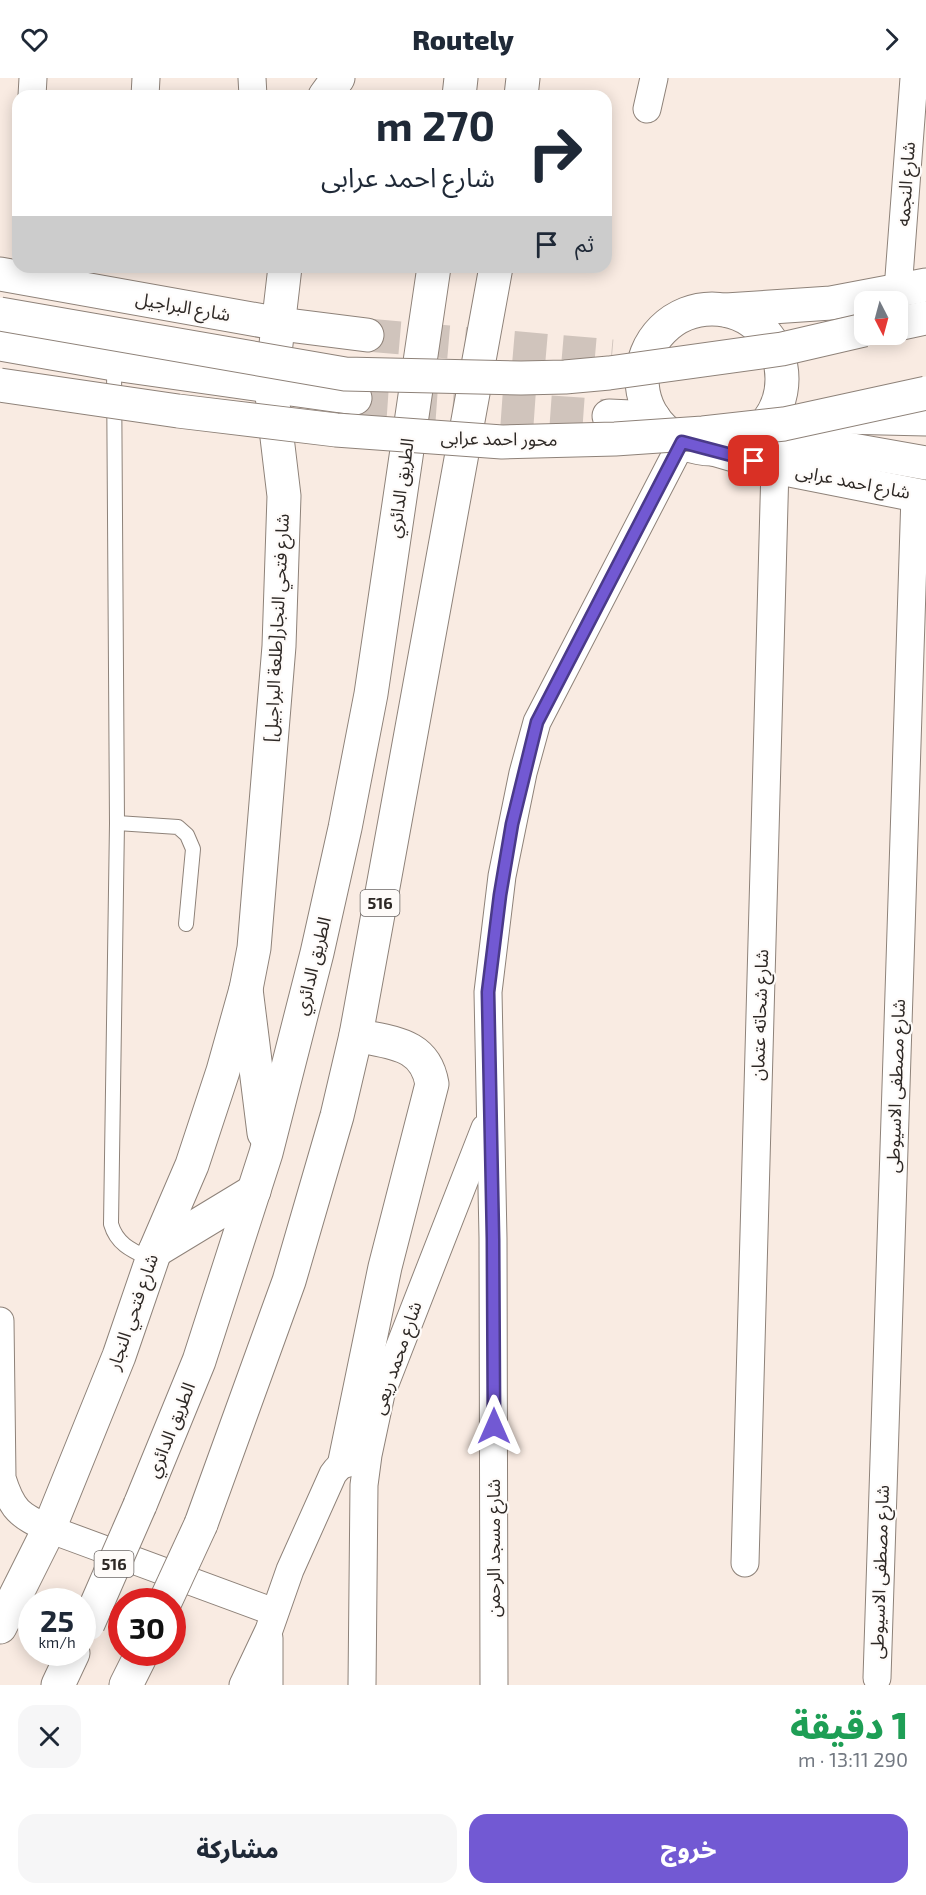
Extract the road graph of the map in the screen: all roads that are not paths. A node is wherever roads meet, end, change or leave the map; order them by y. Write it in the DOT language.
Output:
graph roads {
  1 [pos="654,78"];
  2 [pos="914,78"];
  3 [pos="647,109"];
  4 [pos="17,273"];
  5 [pos="284,273"];
  6 [pos="433,273"];
  7 [pos="495,273"];
  8 [pos="912,287"];
  9 [pos="724,310"];
  10 [pos="0,314"];
  11 [pos="926,318"];
  12 [pos="908,322"];
  13 [pos="280,324"];
  14 [pos="854,332"];
  15 [pos="367,334"];
  16 [pos="0,344"];
  17 [pos="612,356"];
  18 [pos="645,358"];
  19 [pos="114,364"];
  20 [pos="0,385"];
  21 [pos="271,387"];
  22 [pos="926,393"];
  23 [pos="355,398"];
  24 [pos="609,416"];
  25 [pos="654,418"];
  26 [pos="926,419"];
  27 [pos="764,424"];
  28 [pos="697,446"];
  29 [pos="926,463"];
  30 [pos="775,467"];
  31 [pos="920,496"];
  32 [pos="117,823"];
  33 [pos="186,924"];
  34 [pos="246,989"];
  35 [pos="356,1035"];
  36 [pos="490,1116"];
  37 [pos="266,1153"];
  38 [pos="254,1191"];
  39 [pos="153,1256"];
  40 [pos="0,1321"];
  41 [pos="356,1458"];
  42 [pos="49,1529"];
  43 [pos="746,1563"];
  44 [pos="171,1588"];
  45 [pos="96,1605"];
  46 [pos="272,1621"];
  47 [pos="0,1627"];
  48 [pos="67,1666"];
  49 [pos="135,1666"];
  50 [pos="877,1678"];
  51 [pos="57,1685"];
  52 [pos="126,1685"];
  53 [pos="243,1685"];
  54 [pos="269,1685"];
  55 [pos="362,1685"];
  56 [pos="494,1685"];
  1 -- 3 [label="street"];
  2 -- 8 [label="street, شارع النجمه"];
  4 -- 13 [label="main road, شارع البراجيل"];
  5 -- 13 [label="main road, شارع فتحي النجار[طلعة البراجيل]"];
  6 -- 37 [label="main road, الطريق الدائري / 516"];
  7 -- 35 [label="main road, 516"];
  8 -- 9 [label="main road"];
  9 -- 18 [label="main road"];
  9 -- 27 [label="main road"];
  10 -- 14 [label="main road, bridge"];
  11 -- 12 [label="main road"];
  13 -- 15 [label="main road, شارع البراجيل"];
  13 -- 21 [label="main road, شارع فتحي النجار[طلعة البراجيل]"];
  16 -- 19 [label="main road"];
  17 -- 18 [label="main road"];
  18 -- 25 [label="main road"];
  19 -- 21 [label="main road"];
  19 -- 32 [label="lane"];
  20 -- 22 [label="main road, محور احمد عرابى, bridge"];
  21 -- 23 [label="main road"];
  21 -- 34 [label="main road, شارع فتحي النجار[طلعة البراجيل]"];
  24 -- 25 [label="main road"];
  25 -- 28 [label="main road"];
  26 -- 27 [label="main road"];
  27 -- 28 [label="main road"];
  27 -- 29 [label="main road, شارع احمد عرابى"];
  28 -- 30 [label="main road, شارع احمد عرابى"];
  28 -- 36 [label="street, شارع مسجد الرحمن"];
  30 -- 31 [label="main road, شارع احمد عرابى"];
  30 -- 43 [label="street, شارع شحاته عتمان"];
  31 -- 50 [label="street, شارع مصطفى الاسيوطى"];
  32 -- 33 [label="lane"];
  32 -- 39 [label="lane"];
  34 -- 37 [label="main road"];
  34 -- 39 [label="main road, شارع فتحي النجار"];
  35 -- 41 [label="main road"];
  35 -- 44 [label="main road, 516, bridge"];
  36 -- 41 [label="street, شارع محمد ريعى"];
  36 -- 56 [label="street, شارع مسجد الرحمن"];
  37 -- 38 [label="main road, الطريق الدائري / 516"];
  38 -- 39 [label="main road"];
  38 -- 45 [label="main road, الطريق الدائري / 516, bridge"];
  39 -- 42 [label="main road, شارع فتحي النجار"];
  40 -- 42 [label="street"];
  41 -- 46 [label="street"];
  41 -- 55 [label="street, شارع محمد ريعى"];
  42 -- 46 [label="street"];
  42 -- 47 [label="main road, شارع فتحي النجار"];
  46 -- 53 [label="street"];
  46 -- 54 [label="street"];
  48 -- 51 [label="main road"];
  49 -- 52 [label="main road"];
}
